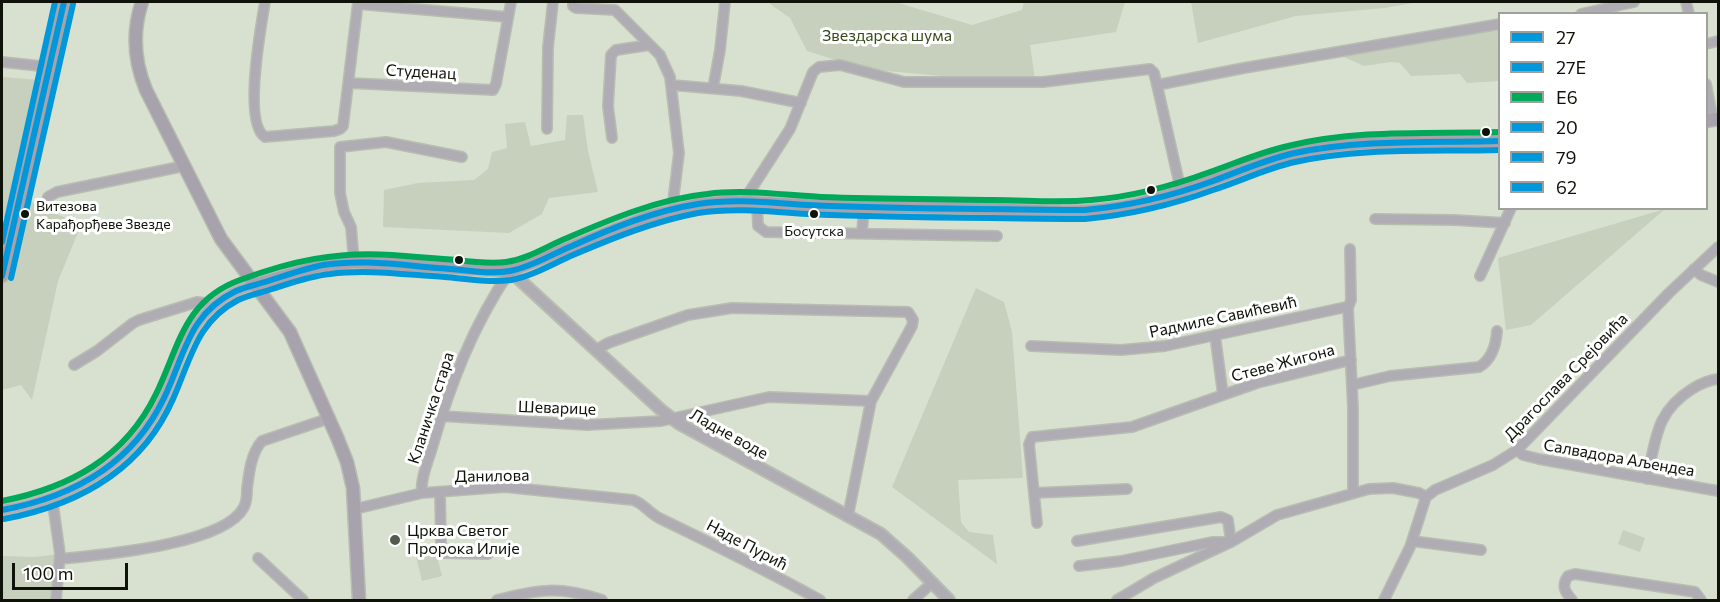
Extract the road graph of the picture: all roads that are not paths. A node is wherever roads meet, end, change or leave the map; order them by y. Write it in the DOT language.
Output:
graph roads {
  1 [pos="64,2"];
  2 [pos="142,2"];
  3 [pos="265,2"];
  4 [pos="511,2"];
  5 [pos="553,2"];
  6 [pos="573,2"];
  7 [pos="725,2"];
  8 [pos="1634,2"];
  9 [pos="358,3"];
  10 [pos="1590,12"];
  11 [pos="508,17"];
  12 [pos="1498,24"];
  13 [pos="650,45"];
  14 [pos="2,62"];
  15 [pos="50,67"];
  16 [pos="349,83"];
  17 [pos="672,85"];
  18 [pos="1157,85"];
  19 [pos="713,88"];
  20 [pos="1708,90"];
  21 [pos="801,103"];
  22 [pos="1713,120"];
  23 [pos="547,129"];
  24 [pos="612,138"];
  25 [pos="1498,141"];
  26 [pos="462,157"];
  27 [pos="184,166"];
  28 [pos="1181,192"];
  29 [pos="48,197"];
  30 [pos="743,202"];
  31 [pos="757,203"];
  32 [pos="864,207"];
  33 [pos="672,210"];
  34 [pos="1512,210"];
  35 [pos="1374,219"];
  36 [pos="1506,223"];
  37 [pos="862,233"];
  38 [pos="997,236"];
  39 [pos="1719,247"];
  40 [pos="1350,249"];
  41 [pos="354,262"];
  42 [pos="1694,269"];
  43 [pos="2,271"];
  44 [pos="510,271"];
  45 [pos="1480,276"];
  46 [pos="1719,282"];
  47 [pos="254,285"];
  48 [pos="210,308"];
  49 [pos="1348,308"];
  50 [pos="1497,331"];
  51 [pos="1215,335"];
  52 [pos="1031,346"];
  53 [pos="596,350"];
  54 [pos="1352,360"];
  55 [pos="74,365"];
  56 [pos="1719,379"];
  57 [pos="1352,385"];
  58 [pos="1223,395"];
  59 [pos="871,401"];
  60 [pos="441,416"];
  61 [pos="330,418"];
  62 [pos="673,419"];
  63 [pos="1517,450"];
  64 [pos="1647,479"];
  65 [pos="1127,489"];
  66 [pos="1719,491"];
  67 [pos="440,492"];
  68 [pos="422,493"];
  69 [pos="1034,493"];
  70 [pos="1353,493"];
  71 [pos="52,497"];
  72 [pos="1426,497"];
  73 [pos="355,509"];
  74 [pos="2,510"];
  75 [pos="848,516"];
  76 [pos="660,518"];
  77 [pos="1037,523"];
  78 [pos="1077,541"];
  79 [pos="1412,541"];
  80 [pos="1231,543"];
  81 [pos="1481,550"];
  82 [pos="488,554"];
  83 [pos="258,558"];
  84 [pos="60,559"];
  85 [pos="1079,566"];
  86 [pos="932,583"];
  87 [pos="809,598"];
  88 [pos="56,600"];
  89 [pos="303,600"];
  90 [pos="359,600"];
  91 [pos="497,600"];
  92 [pos="602,600"];
  93 [pos="820,600"];
  94 [pos="913,600"];
  95 [pos="949,600"];
  96 [pos="1118,600"];
  97 [pos="1384,600"];
  98 [pos="1572,600"];
  99 [pos="1701,600"];
  1 -- 15 [label="main road"];
  2 -- 27 [label="main road"];
  3 -- 16 [label="street"];
  4 -- 11 [label="street"];
  5 -- 23 [label="street"];
  6 -- 13 [label="street"];
  7 -- 19 [label="street"];
  8 -- 10 [label="street"];
  9 -- 11 [label="street"];
  9 -- 16 [label="street"];
  11 -- 16 [label="street, Студенац"];
  12 -- 18 [label="street"];
  13 -- 17 [label="street"];
  13 -- 24 [label="street"];
  14 -- 15 [label="street"];
  15 -- 43 [label="main road"];
  17 -- 19 [label="street"];
  17 -- 33 [label="street"];
  18 -- 21 [label="street"];
  18 -- 28 [label="street"];
  19 -- 21 [label="street"];
  20 -- 22 [label="street"];
  21 -- 30 [label="street"];
  25 -- 28 [label="main road"];
  26 -- 41 [label="street"];
  27 -- 29 [label="street"];
  27 -- 47 [label="main road"];
  28 -- 32 [label="main road"];
  30 -- 31 [label="main road"];
  30 -- 33 [label="main road"];
  31 -- 32 [label="main road"];
  31 -- 37 [label="street"];
  32 -- 37 [label="street"];
  33 -- 44 [label="main road"];
  34 -- 36 [label="street"];
  35 -- 36 [label="street"];
  36 -- 45 [label="street"];
  37 -- 38 [label="street"];
  39 -- 42 [label="street, Драгослава Срејовића"];
  40 -- 49 [label="street"];
  41 -- 44 [label="main road"];
  41 -- 47 [label="main road"];
  42 -- 46 [label="street"];
  42 -- 63 [label="street, Драгослава Срејовића"];
  44 -- 53 [label="street, Ладне воде"];
  44 -- 60 [label="street, Кланичка стара"];
  47 -- 48 [label="street"];
  47 -- 61 [label="main road"];
  48 -- 55 [label="street"];
  48 -- 71 [label="street"];
  49 -- 51 [label="street, Радмиле Савићевић"];
  49 -- 54 [label="street"];
  50 -- 57 [label="street"];
  51 -- 52 [label="street, Радмиле Савићевић"];
  51 -- 58 [label="street, Стеве Жигона"];
  53 -- 59 [label="street"];
  53 -- 62 [label="street, Ладне воде"];
  54 -- 57 [label="street"];
  54 -- 58 [label="street, Стеве Жигона"];
  56 -- 64 [label="street"];
  57 -- 70 [label="street"];
  58 -- 69 [label="street, Стеве Жигона"];
  59 -- 62 [label="street, Шеварице"];
  59 -- 75 [label="street"];
  60 -- 62 [label="street, Шеварице"];
  60 -- 68 [label="street, Кланичка стара"];
  61 -- 73 [label="main road"];
  61 -- 84 [label="street"];
  62 -- 75 [label="street, Ладне воде"];
  63 -- 64 [label="street, Салвадора Аљендеа"];
  63 -- 72 [label="street, Драгослава Срејовића"];
  64 -- 66 [label="street, Салвадора Аљендеа"];
  65 -- 69 [label="street"];
  67 -- 68 [label="street, Данилова"];
  67 -- 76 [label="street, Данилова"];
  67 -- 82 [label="street"];
  68 -- 73 [label="street, Данилова"];
  69 -- 77 [label="street, Стеве Жигона"];
  70 -- 72 [label="street"];
  70 -- 80 [label="street"];
  71 -- 74 [label="street"];
  71 -- 84 [label="street"];
  72 -- 79 [label="street"];
  73 -- 90 [label="main road"];
  75 -- 86 [label="street, Ладне воде"];
  76 -- 87 [label="street, Наде Пурић"];
  78 -- 80 [label="street"];
  79 -- 81 [label="street"];
  79 -- 97 [label="street"];
  80 -- 85 [label="street"];
  80 -- 96 [label="street"];
  83 -- 89 [label="street"];
  84 -- 88 [label="street"];
  86 -- 94 [label="street"];
  86 -- 95 [label="street, Ладне воде"];
  87 -- 93 [label="street, Наде Пурић"];
  91 -- 92 [label="street"];
  98 -- 99 [label="street"];
}
